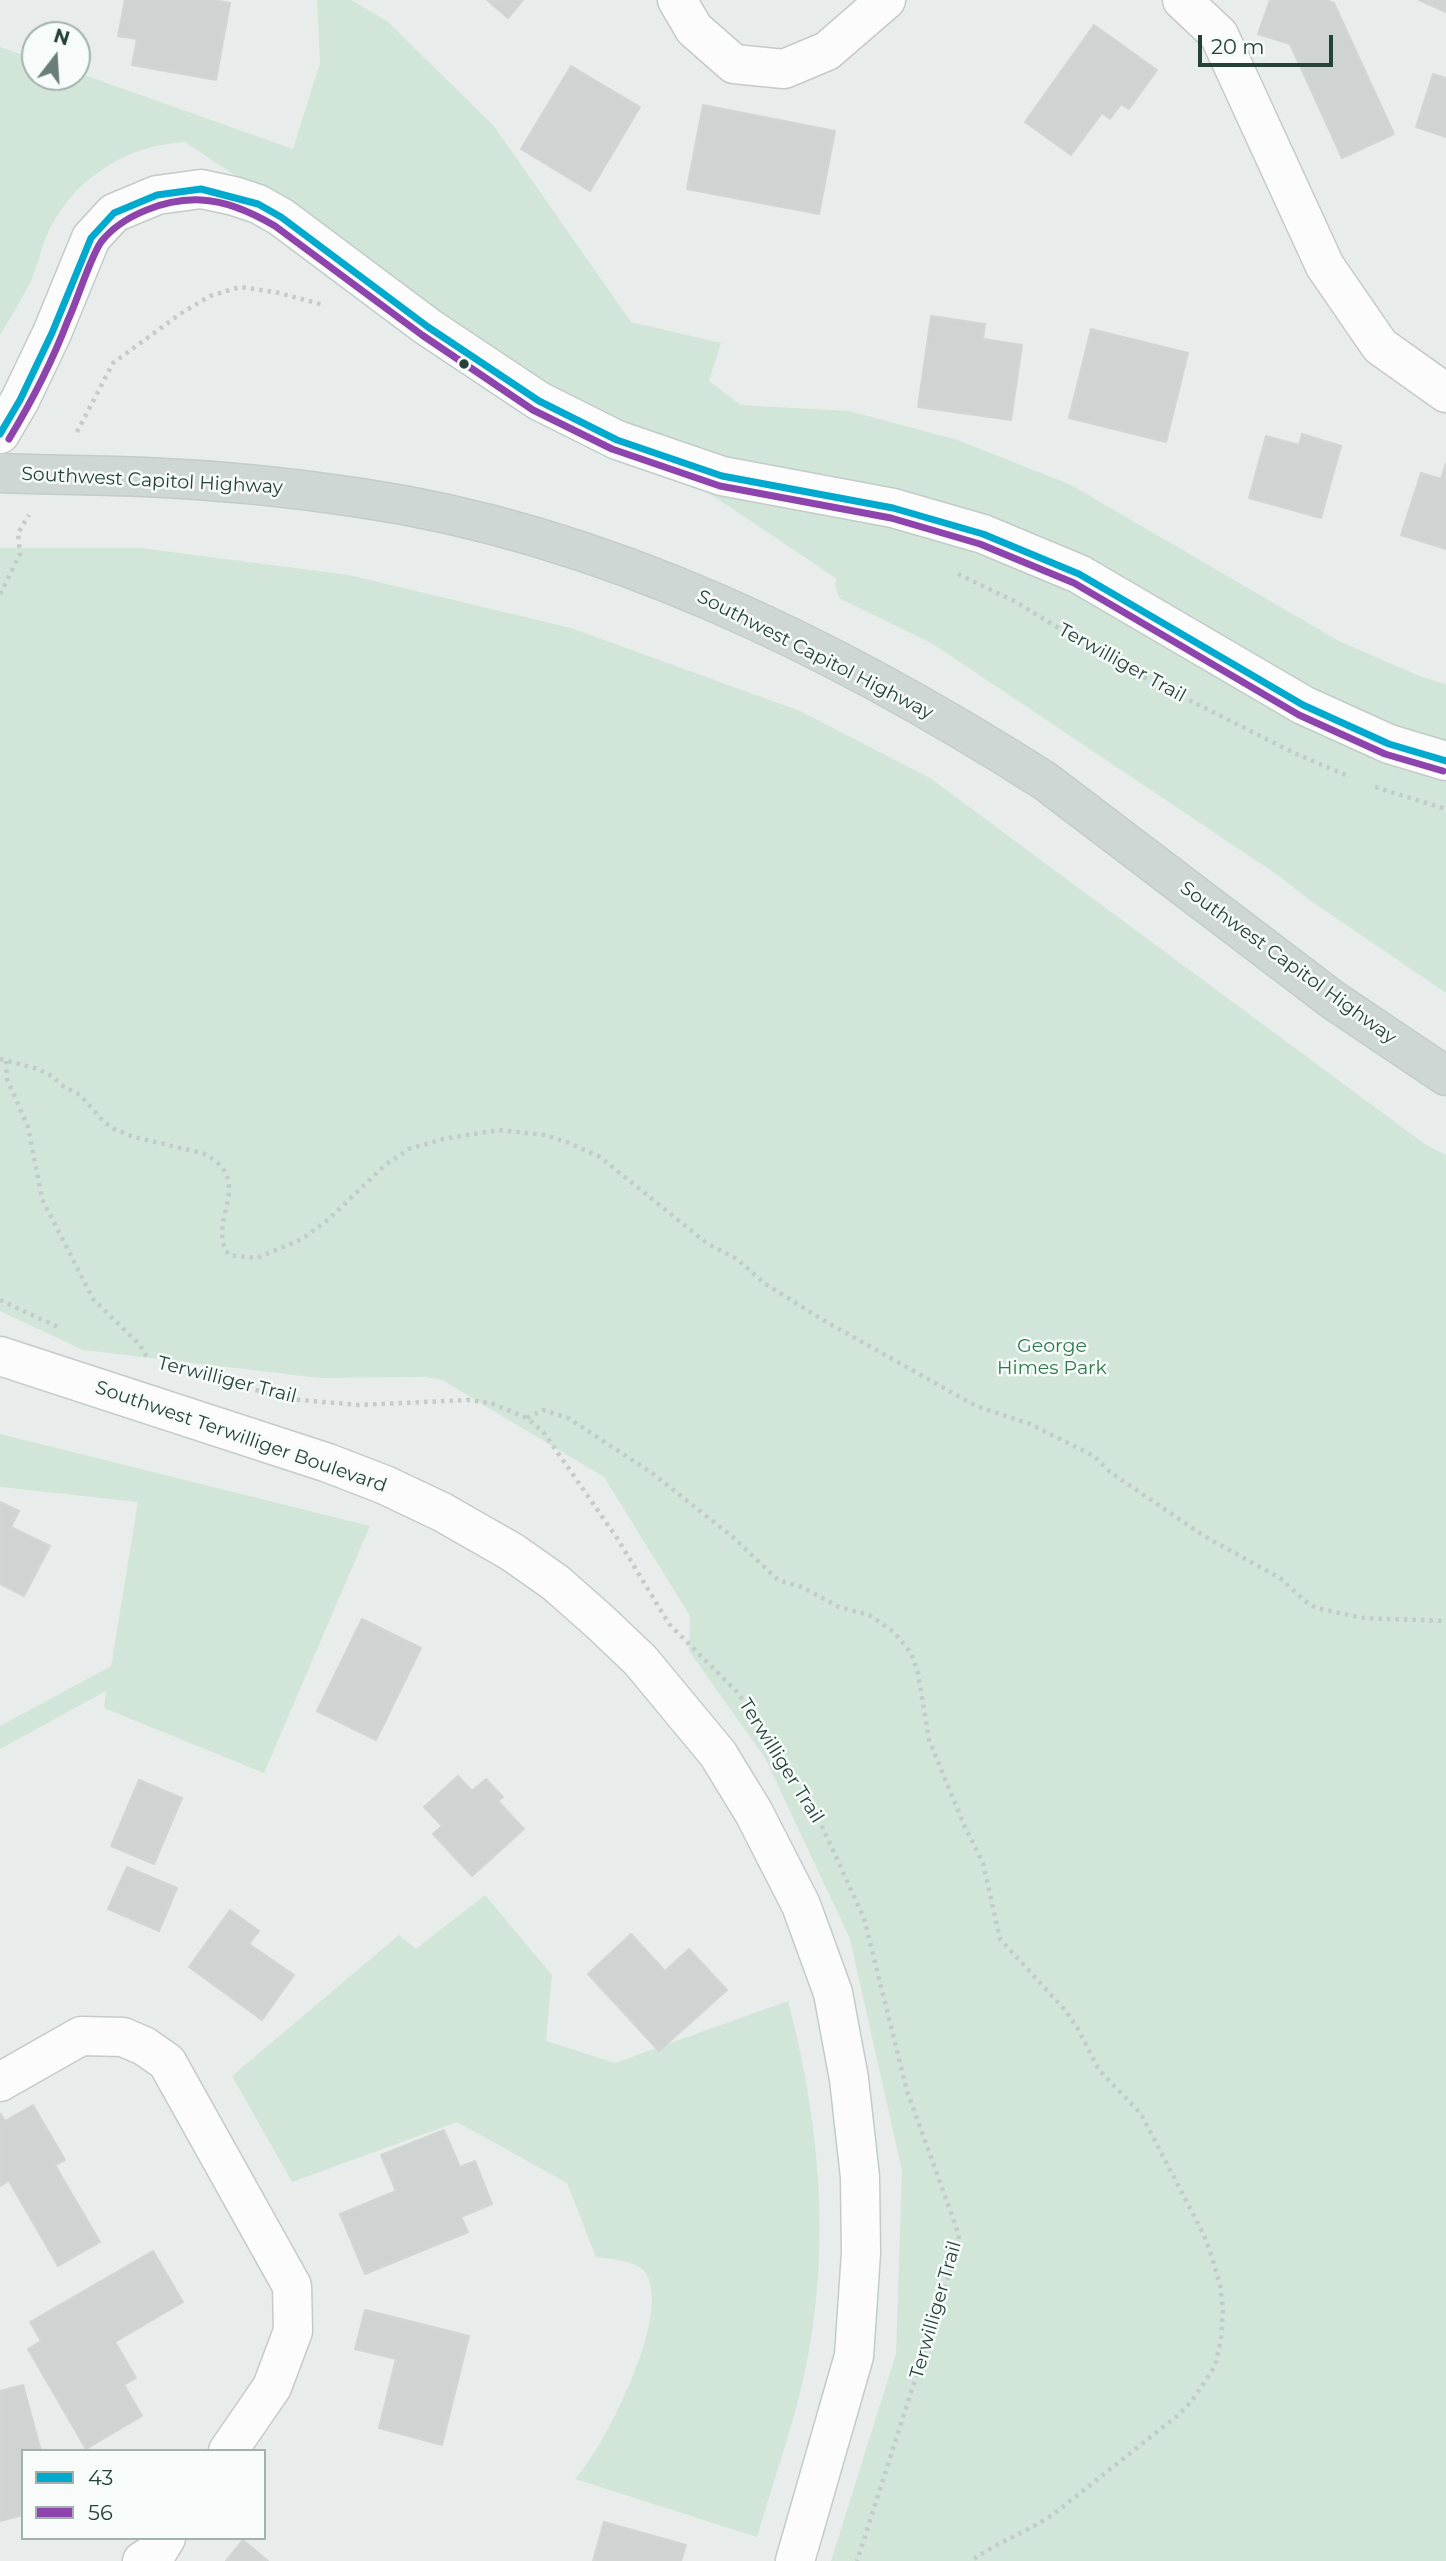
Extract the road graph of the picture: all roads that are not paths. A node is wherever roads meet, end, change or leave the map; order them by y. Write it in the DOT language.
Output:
graph roads {
  1 [pos="677,0"];
  2 [pos="886,0"];
  3 [pos="1182,0"];
  4 [pos="1446,393"];
  5 [pos="0,434"];
  6 [pos="0,473"];
  7 [pos="1446,761"];
  8 [pos="1446,1076"];
  9 [pos="0,1356"];
  10 [pos="0,2082"];
  11 [pos="229,2449"];
  12 [pos="165,2540"];
  13 [pos="142,2561"];
  14 [pos="794,2561"];
  1 -- 2 [label="main road"];
  3 -- 4 [label="main road"];
  5 -- 7 [label="main road"];
  6 -- 8 [label="main road, Southwest Capitol Highway"];
  9 -- 14 [label="main road, Southwest Terwilliger Boulevard"];
  10 -- 11 [label="main road"];
  12 -- 13 [label="main road"];
}
